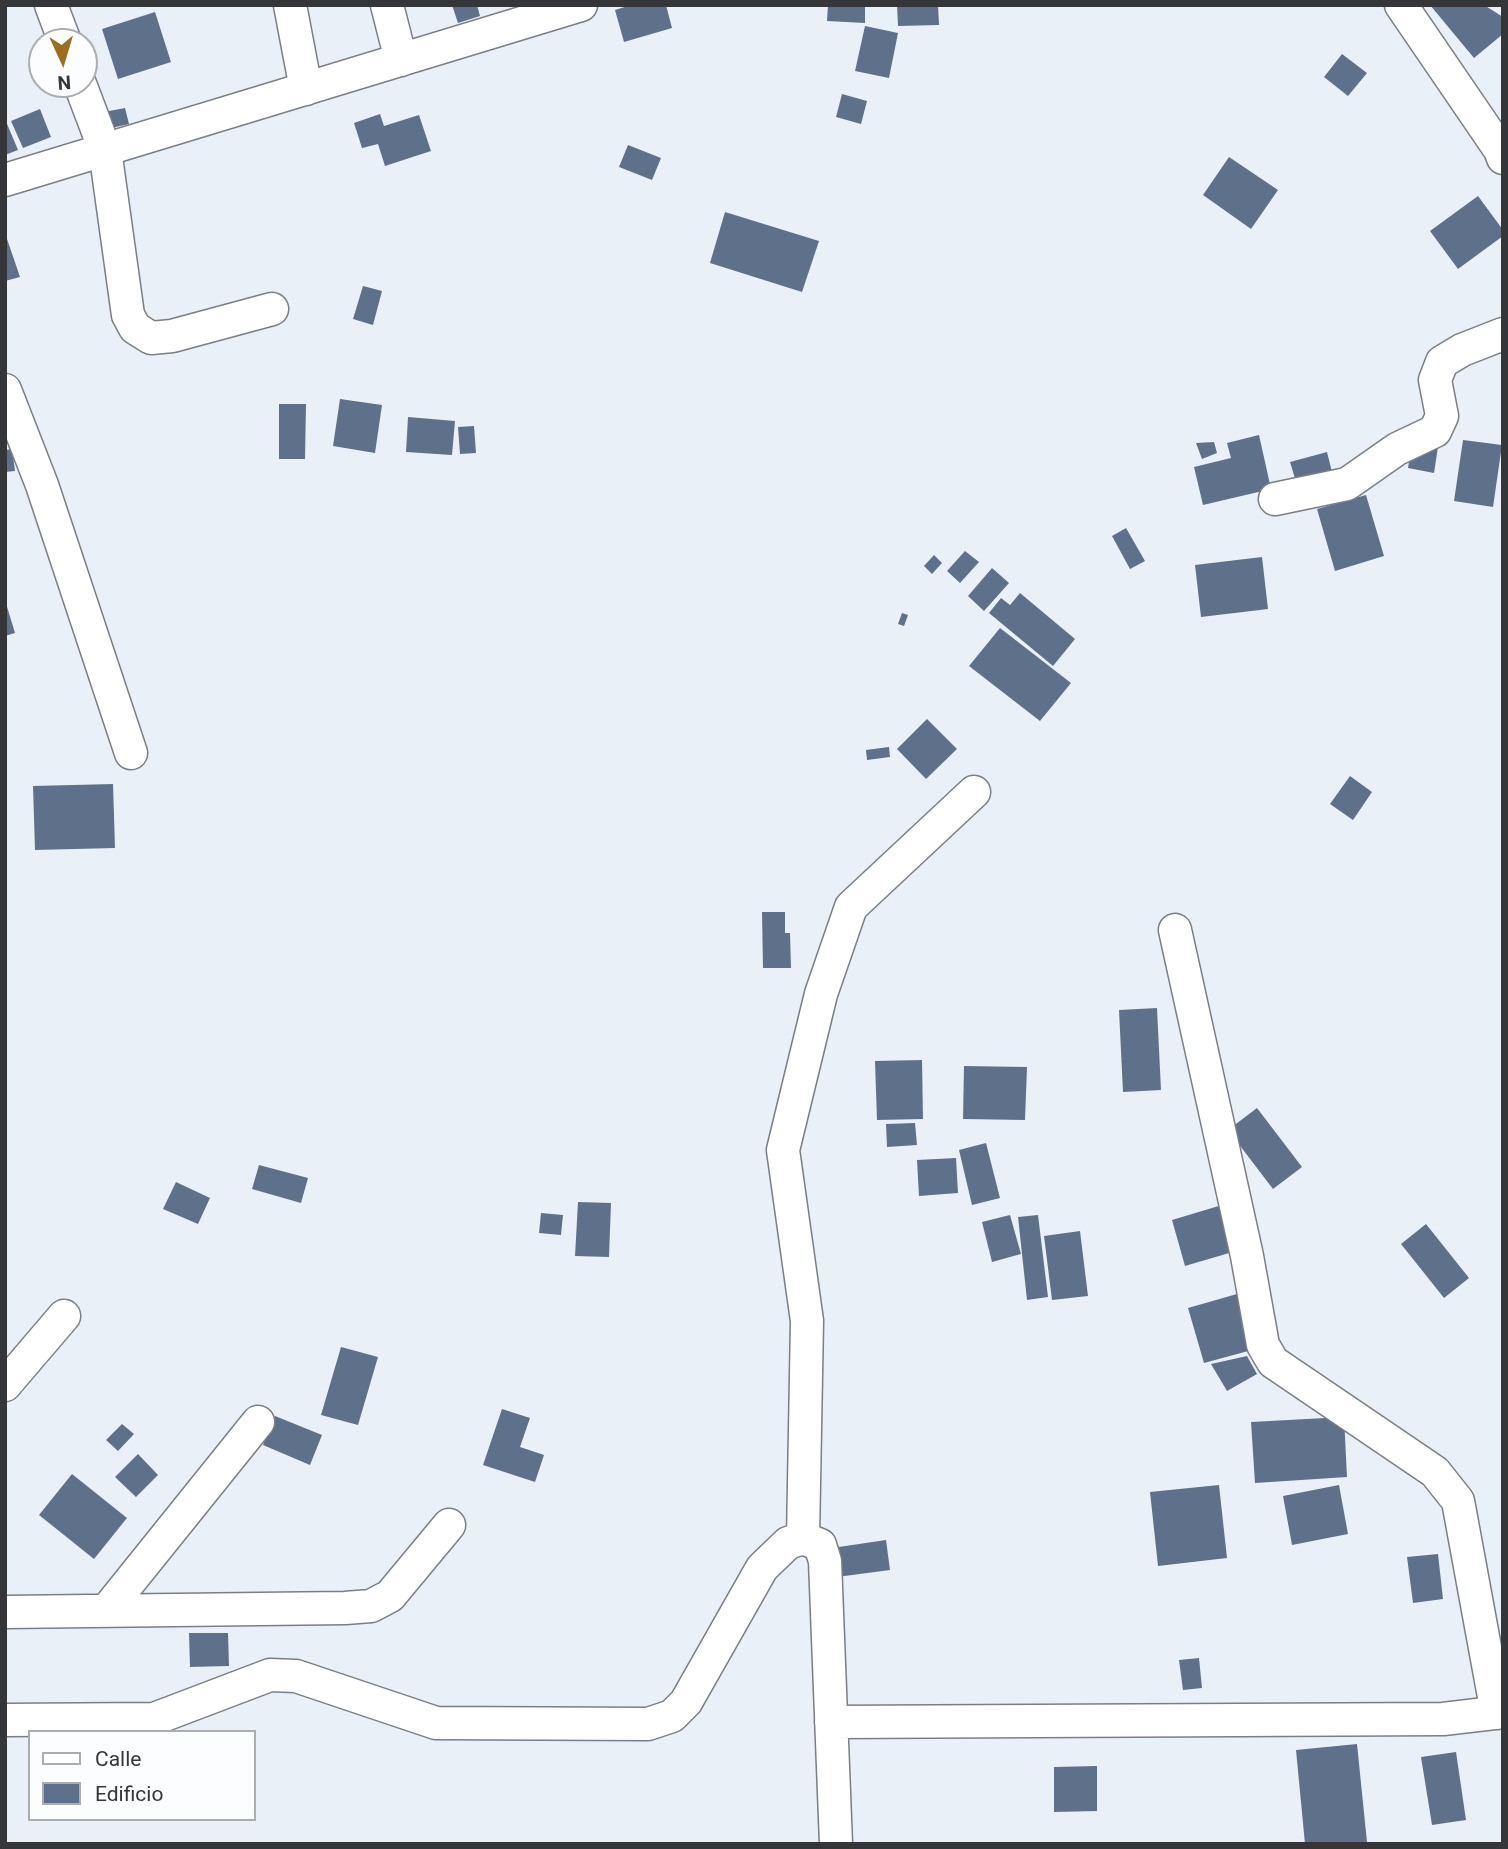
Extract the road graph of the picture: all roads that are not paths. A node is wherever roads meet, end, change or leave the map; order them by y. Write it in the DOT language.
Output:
graph roads {
  1 [pos="51,5"];
  2 [pos="290,5"];
  3 [pos="387,5"];
  4 [pos="582,5"];
  5 [pos="1401,5"];
  6 [pos="60,28"];
  7 [pos="401,60"];
  8 [pos="306,89"];
  9 [pos="85,98"];
  10 [pos="105,150"];
  11 [pos="1503,158"];
  12 [pos="5,180"];
  13 [pos="272,309"];
  14 [pos="1503,334"];
  15 [pos="5,390"];
  16 [pos="1275,499"];
  17 [pos="131,753"];
  18 [pos="974,792"];
  19 [pos="1175,930"];
  20 [pos="64,1316"];
  21 [pos="5,1385"];
  22 [pos="258,1422"];
  23 [pos="449,1524"];
  24 [pos="803,1538"];
  25 [pos="106,1611"];
  26 [pos="5,1612"];
  27 [pos="1500,1712"];
  28 [pos="5,1720"];
  29 [pos="831,1722"];
  30 [pos="836,1844"];
  1 -- 6 [label="street"];
  2 -- 8 [label="street"];
  3 -- 7 [label="street"];
  4 -- 7 [label="street"];
  5 -- 11 [label="street"];
  7 -- 8 [label="street"];
  8 -- 10 [label="street"];
  9 -- 10 [label="street"];
  10 -- 12 [label="street"];
  10 -- 13 [label="street"];
  14 -- 16 [label="street"];
  15 -- 17 [label="street"];
  18 -- 24 [label="street"];
  19 -- 27 [label="street"];
  20 -- 21 [label="street"];
  22 -- 25 [label="street"];
  23 -- 25 [label="street"];
  24 -- 28 [label="street"];
  24 -- 29 [label="street"];
  25 -- 26 [label="street"];
  27 -- 29 [label="street"];
  29 -- 30 [label="street"];
}
